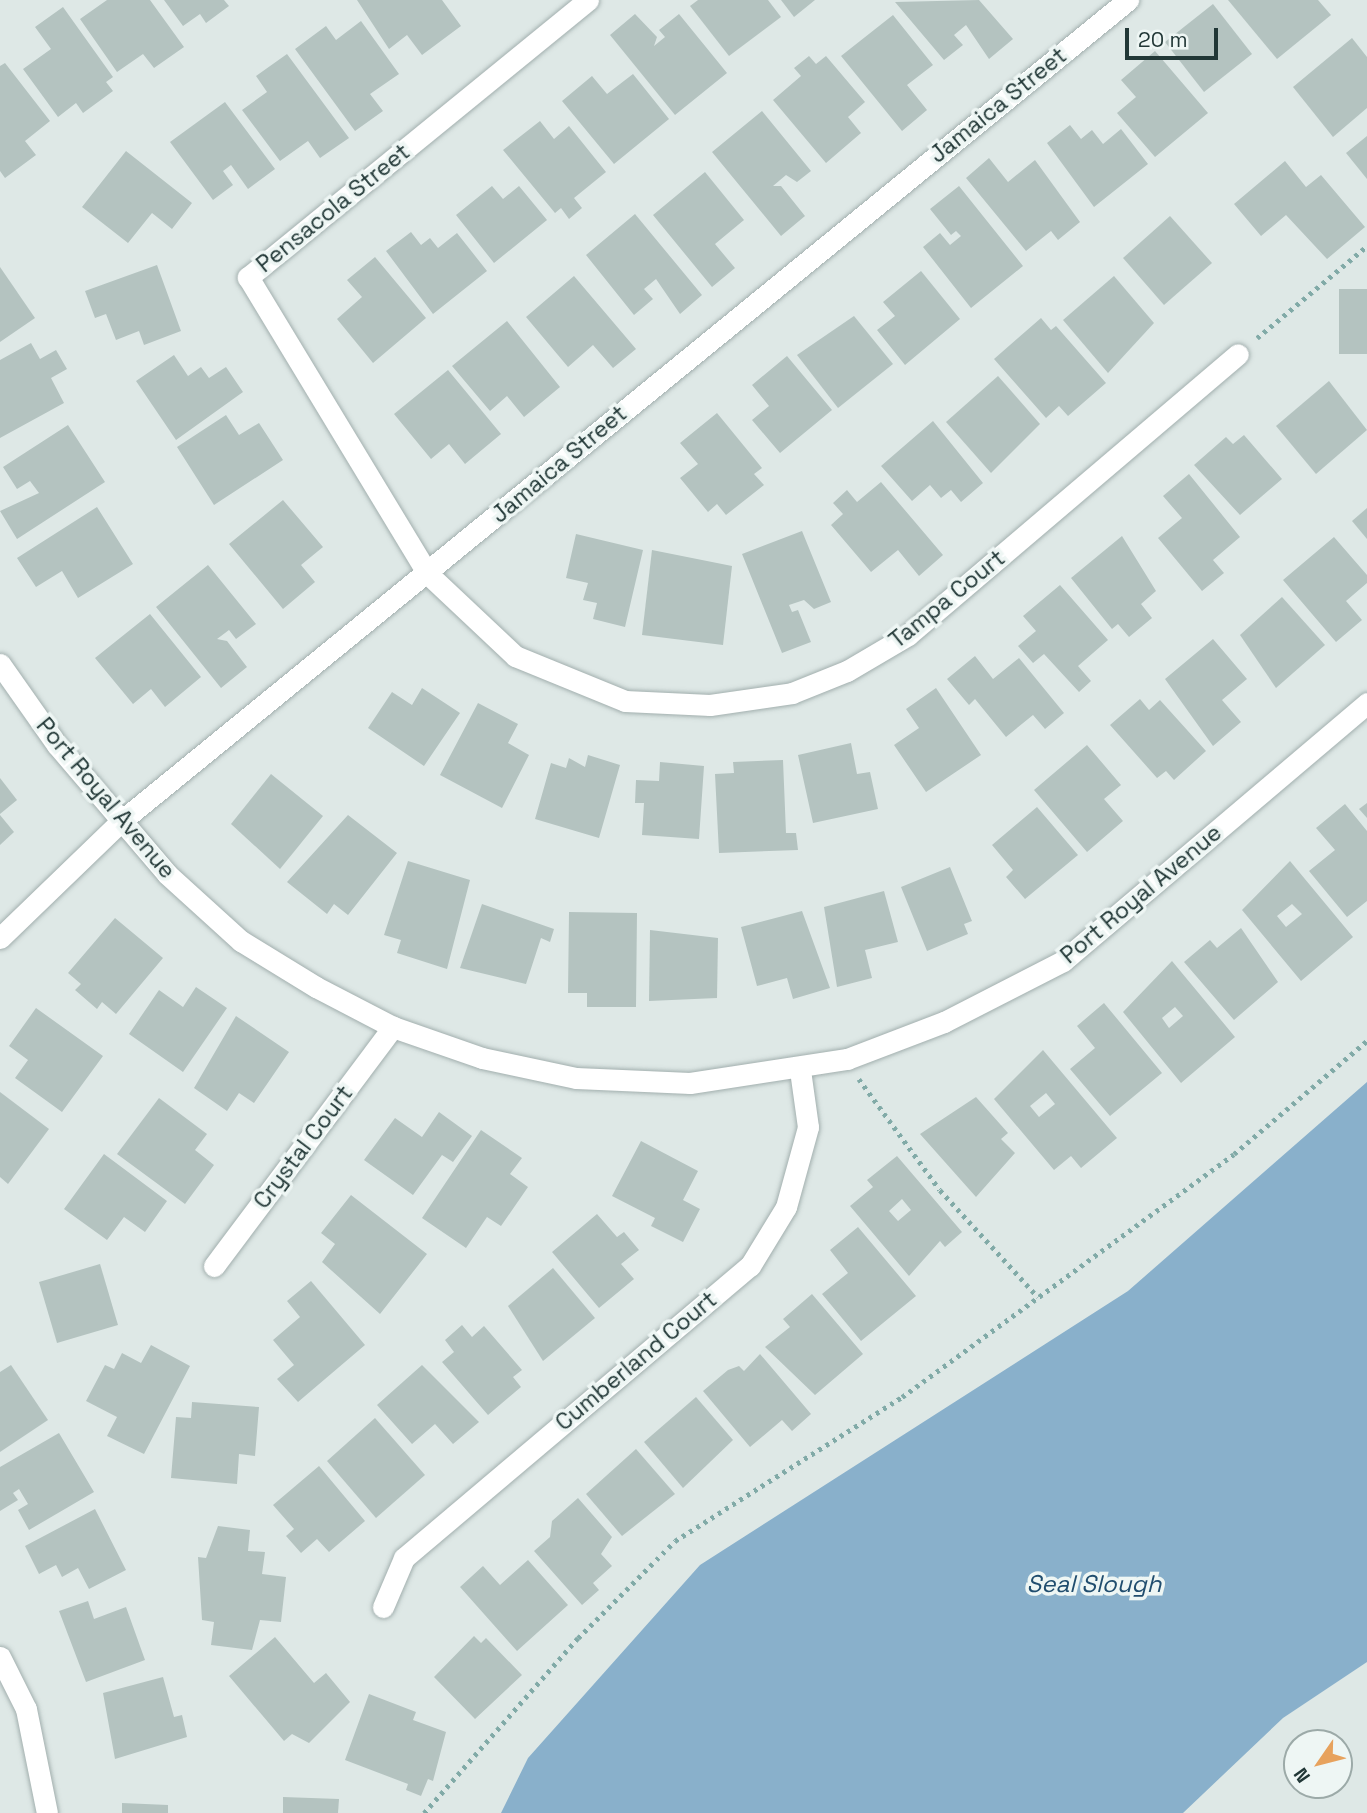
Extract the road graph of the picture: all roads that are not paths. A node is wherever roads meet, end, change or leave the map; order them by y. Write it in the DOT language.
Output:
graph roads {
  1 [pos="588,0"];
  2 [pos="1128,0"];
  3 [pos="1238,354"];
  4 [pos="427,573"];
  5 [pos="0,664"];
  6 [pos="1367,703"];
  7 [pos="120,822"];
  8 [pos="0,938"];
  9 [pos="393,1027"];
  10 [pos="800,1070"];
  11 [pos="214,1266"];
  12 [pos="383,1607"];
  13 [pos="0,1657"];
  14 [pos="47,1813"];
  1 -- 4 [label="street, Pensacola Street"];
  2 -- 4 [label="street, Jamaica Street"];
  3 -- 4 [label="street, Tampa Court"];
  4 -- 7 [label="street, Jamaica Street"];
  5 -- 7 [label="street, Port Royal Avenue"];
  6 -- 10 [label="street, Port Royal Avenue"];
  7 -- 8 [label="street, Jamaica Street"];
  7 -- 9 [label="street, Port Royal Avenue"];
  9 -- 10 [label="street, Port Royal Avenue"];
  9 -- 11 [label="street, Crystal Court"];
  10 -- 12 [label="street, Cumberland Court"];
  13 -- 14 [label="street"];
}
